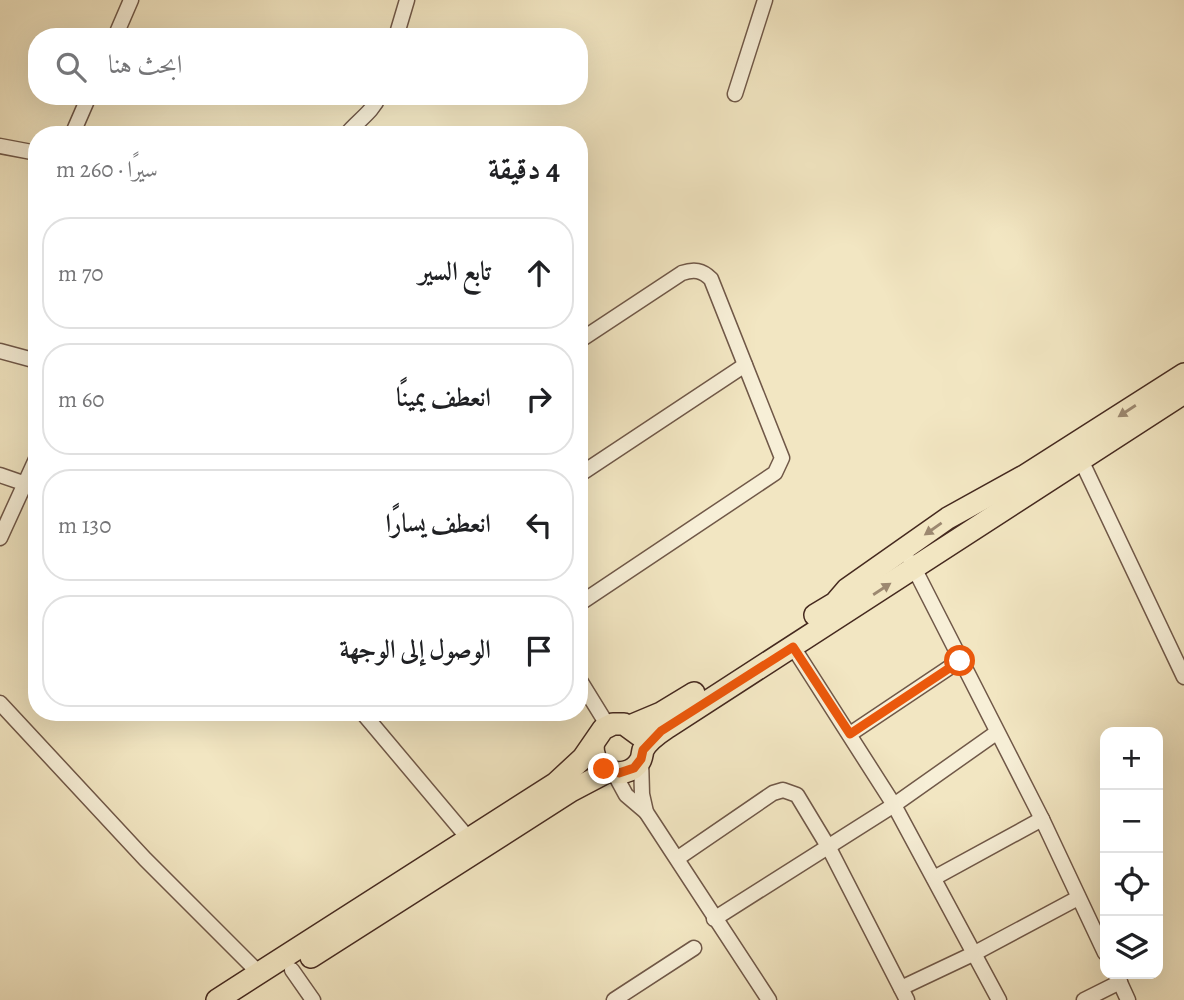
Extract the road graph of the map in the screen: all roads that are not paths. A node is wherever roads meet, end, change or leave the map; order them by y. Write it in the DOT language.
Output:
graph roads {
  1 [pos="131,0"];
  2 [pos="408,0"];
  3 [pos="765,0"];
  4 [pos="119,28"];
  5 [pos="399,28"];
  6 [pos="735,94"];
  7 [pos="85,105"];
  8 [pos="375,105"];
  9 [pos="76,126"];
  10 [pos="353,126"];
  11 [pos="0,146"];
  12 [pos="28,151"];
  13 [pos="588,335"];
  14 [pos="0,351"];
  15 [pos="28,359"];
  16 [pos="745,365"];
  17 [pos="1184,374"];
  18 [pos="1184,393"];
  19 [pos="1081,460"];
  20 [pos="588,469"];
  21 [pos="0,475"];
  22 [pos="28,479"];
  23 [pos="26,484"];
  24 [pos="0,538"];
  25 [pos="909,559"];
  26 [pos="588,598"];
  27 [pos="793,647"];
  28 [pos="960,661"];
  29 [pos="1182,667"];
  30 [pos="588,694"];
  31 [pos="0,703"];
  32 [pos="370,721"];
  33 [pos="608,726"];
  34 [pos="630,726"];
  35 [pos="996,733"];
  36 [pos="850,734"];
  37 [pos="593,745"];
  38 [pos="642,755"];
  39 [pos="611,772"];
  40 [pos="894,805"];
  41 [pos="646,811"];
  42 [pos="1042,819"];
  43 [pos="468,838"];
  44 [pos="829,848"];
  45 [pos="678,858"];
  46 [pos="934,878"];
  47 [pos="1078,898"];
  48 [pos="714,919"];
  49 [pos="1100,943"];
  50 [pos="694,948"];
  51 [pos="975,953"];
  52 [pos="292,970"];
  53 [pos="259,973"];
  54 [pos="1116,979"];
  55 [pos="1118,979"];
  56 [pos="904,994"];
  57 [pos="217,1000"];
  58 [pos="244,1000"];
  59 [pos="313,1000"];
  60 [pos="614,1000"];
  61 [pos="769,1000"];
  62 [pos="999,1000"];
  63 [pos="1084,1000"];
  64 [pos="1128,1000"];
  1 -- 4 [label="street"];
  2 -- 5 [label="street"];
  3 -- 6 [label="street"];
  7 -- 9 [label="street"];
  8 -- 10 [label="street"];
  11 -- 12 [label="street"];
  13 -- 16 [label="street"];
  14 -- 15 [label="street"];
  16 -- 20 [label="street"];
  16 -- 26 [label="street"];
  17 -- 25 [label="main road, one-way"];
  18 -- 19 [label="main road"];
  19 -- 25 [label="main road"];
  19 -- 29 [label="street"];
  21 -- 23 [label="street"];
  22 -- 23 [label="street"];
  23 -- 24 [label="street"];
  27 -- 25 [label="main road, one-way"];
  25 -- 28 [label="street"];
  25 -- 34 [label="main road"];
  27 -- 36 [label="street"];
  27 -- 38 [label="main road"];
  28 -- 35 [label="street"];
  28 -- 36 [label="street"];
  30 -- 33 [label="street"];
  31 -- 53 [label="street"];
  32 -- 43 [label="street"];
  33 -- 34 [label="main road"];
  33 -- 37 [label="main road"];
  34 -- 38 [label="main road"];
  35 -- 40 [label="street"];
  35 -- 42 [label="street"];
  36 -- 40 [label="street"];
  37 -- 39 [label="main road"];
  37 -- 43 [label="main road"];
  38 -- 39 [label="main road"];
  38 -- 41 [label="street"];
  39 -- 41 [label="street"];
  39 -- 52 [label="main road"];
  40 -- 44 [label="street"];
  40 -- 46 [label="street"];
  41 -- 45 [label="street"];
  42 -- 46 [label="street"];
  42 -- 47 [label="street"];
  43 -- 53 [label="main road"];
  44 -- 45 [label="street"];
  44 -- 48 [label="street"];
  44 -- 56 [label="street"];
  45 -- 48 [label="street"];
  46 -- 51 [label="street"];
  47 -- 49 [label="street"];
  47 -- 51 [label="street"];
  48 -- 61 [label="street"];
  50 -- 60 [label="street"];
  51 -- 56 [label="street"];
  51 -- 62 [label="street"];
  52 -- 58 [label="main road"];
  52 -- 59 [label="street"];
  53 -- 57 [label="main road"];
  54 -- 63 [label="street"];
  55 -- 64 [label="street"];
}
